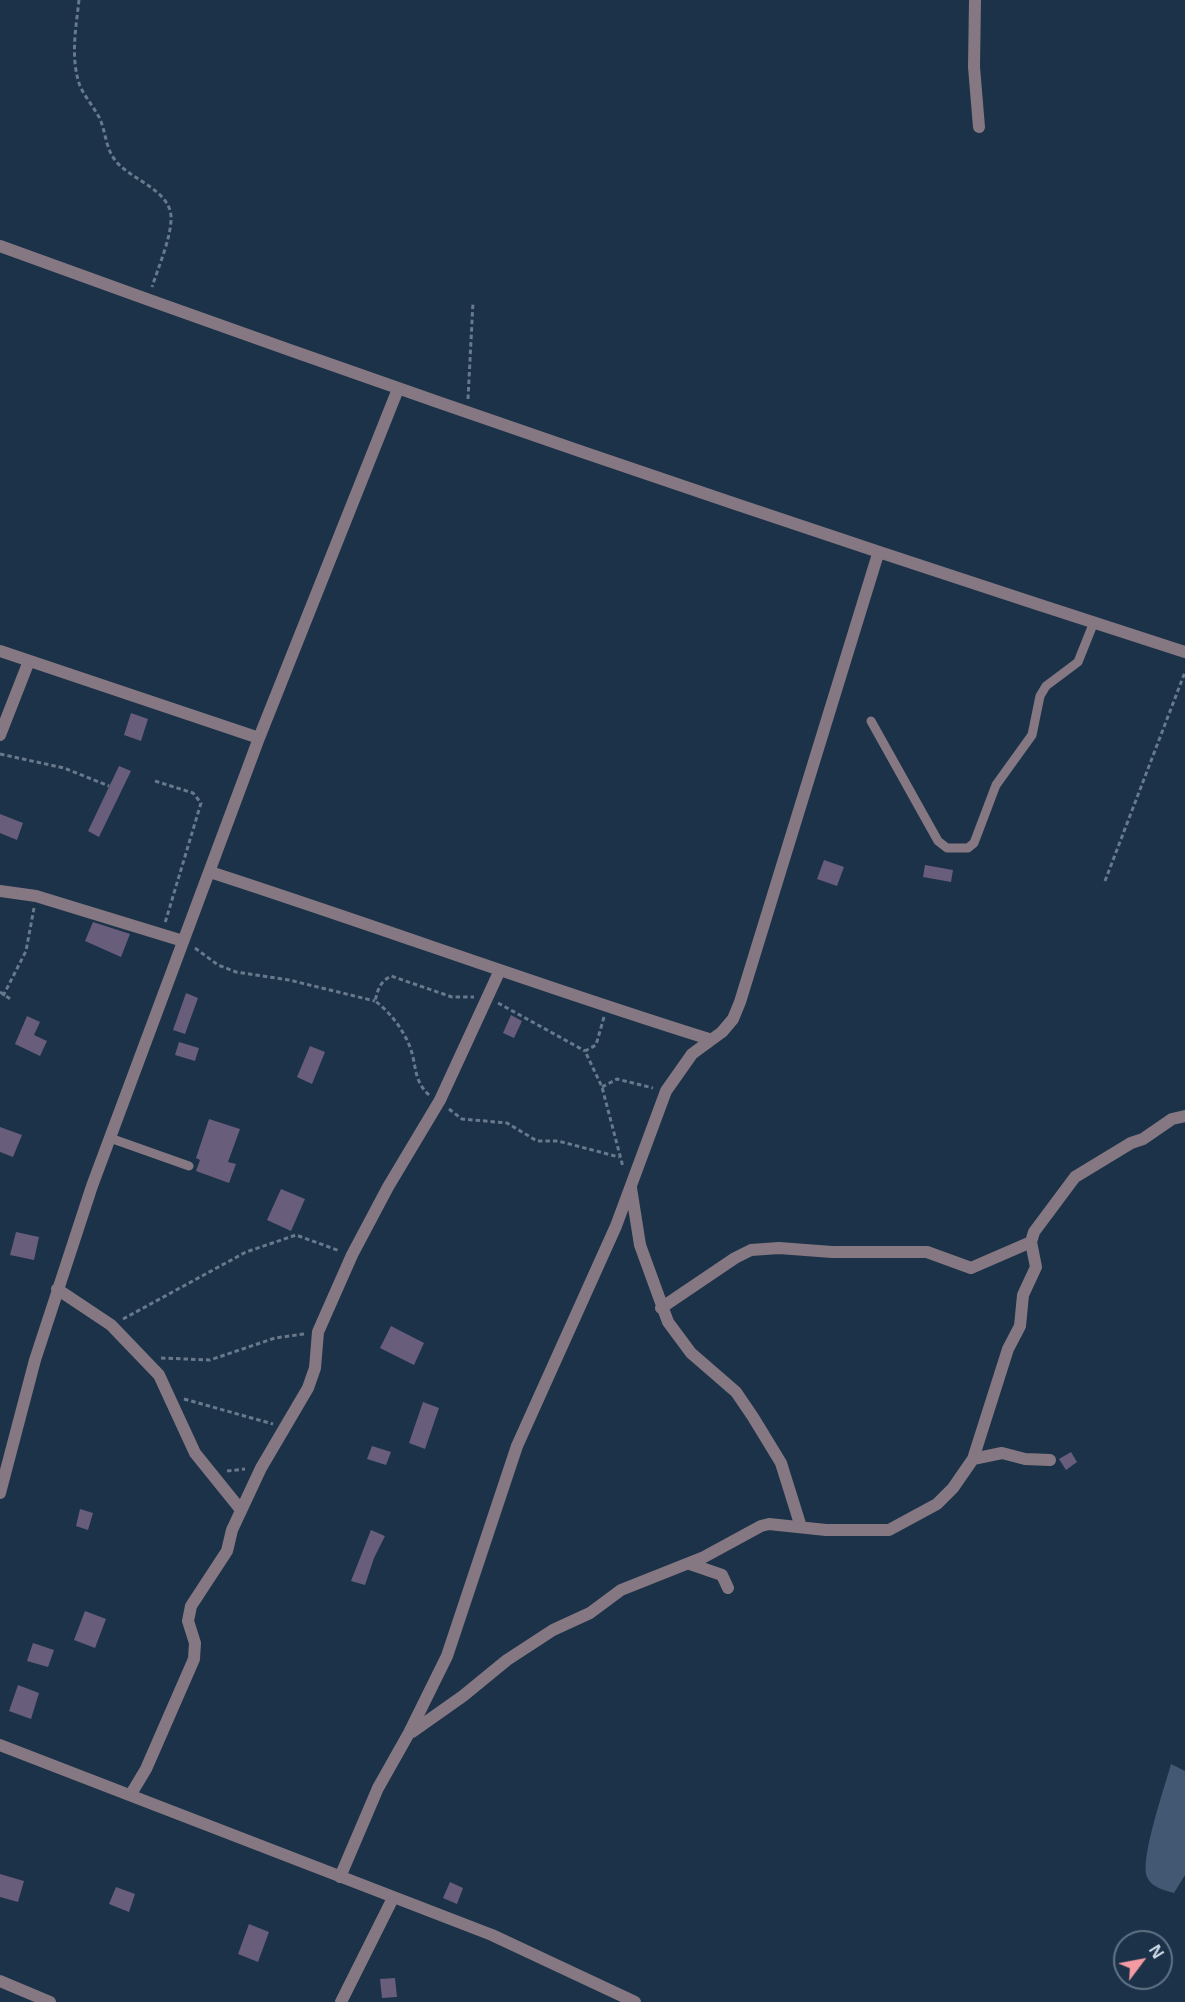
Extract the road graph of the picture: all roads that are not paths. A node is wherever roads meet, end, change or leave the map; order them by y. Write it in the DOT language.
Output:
graph roads {
  1 [pos="975,0"];
  2 [pos="979,127"];
  3 [pos="0,246"];
  4 [pos="398,388"];
  5 [pos="878,554"];
  6 [pos="1094,622"];
  7 [pos="0,651"];
  8 [pos="1185,652"];
  9 [pos="28,661"];
  10 [pos="871,721"];
  11 [pos="0,735"];
  12 [pos="259,738"];
  13 [pos="210,872"];
  14 [pos="0,891"];
  15 [pos="183,940"];
  16 [pos="500,970"];
  17 [pos="709,1039"];
  18 [pos="1185,1116"];
  19 [pos="110,1138"];
  20 [pos="189,1166"];
  21 [pos="631,1186"];
  22 [pos="1031,1242"];
  23 [pos="57,1288"];
  24 [pos="661,1308"];
  25 [pos="973,1459"];
  26 [pos="1050,1460"];
  27 [pos="0,1493"];
  28 [pos="241,1510"];
  29 [pos="801,1527"];
  30 [pos="690,1564"];
  31 [pos="728,1588"];
  32 [pos="409,1733"];
  33 [pos="0,1745"];
  34 [pos="131,1794"];
  35 [pos="340,1877"];
  36 [pos="393,1898"];
  37 [pos="0,1981"];
  38 [pos="50,2002"];
  39 [pos="341,2002"];
  40 [pos="635,2002"];
  1 -- 2 [label="street"];
  3 -- 4 [label="street"];
  4 -- 5 [label="street"];
  4 -- 12 [label="street"];
  5 -- 6 [label="street"];
  5 -- 17 [label="street"];
  6 -- 8 [label="street"];
  6 -- 10 [label="lane"];
  7 -- 9 [label="street"];
  9 -- 11 [label="street"];
  9 -- 12 [label="street"];
  12 -- 13 [label="street"];
  13 -- 15 [label="street"];
  13 -- 16 [label="street"];
  14 -- 15 [label="street"];
  15 -- 19 [label="street"];
  16 -- 17 [label="street"];
  16 -- 28 [label="street"];
  17 -- 21 [label="street"];
  18 -- 22 [label="street"];
  19 -- 20 [label="lane"];
  19 -- 23 [label="street"];
  21 -- 24 [label="street"];
  21 -- 32 [label="street"];
  22 -- 24 [label="street"];
  22 -- 25 [label="street"];
  23 -- 27 [label="street"];
  23 -- 28 [label="street"];
  24 -- 29 [label="street"];
  25 -- 26 [label="street"];
  25 -- 29 [label="street"];
  28 -- 34 [label="street"];
  29 -- 30 [label="street"];
  30 -- 31 [label="street"];
  30 -- 32 [label="street"];
  32 -- 35 [label="street"];
  33 -- 34 [label="street"];
  34 -- 35 [label="street"];
  35 -- 36 [label="street"];
  36 -- 39 [label="street"];
  36 -- 40 [label="street"];
  37 -- 38 [label="street"];
}
